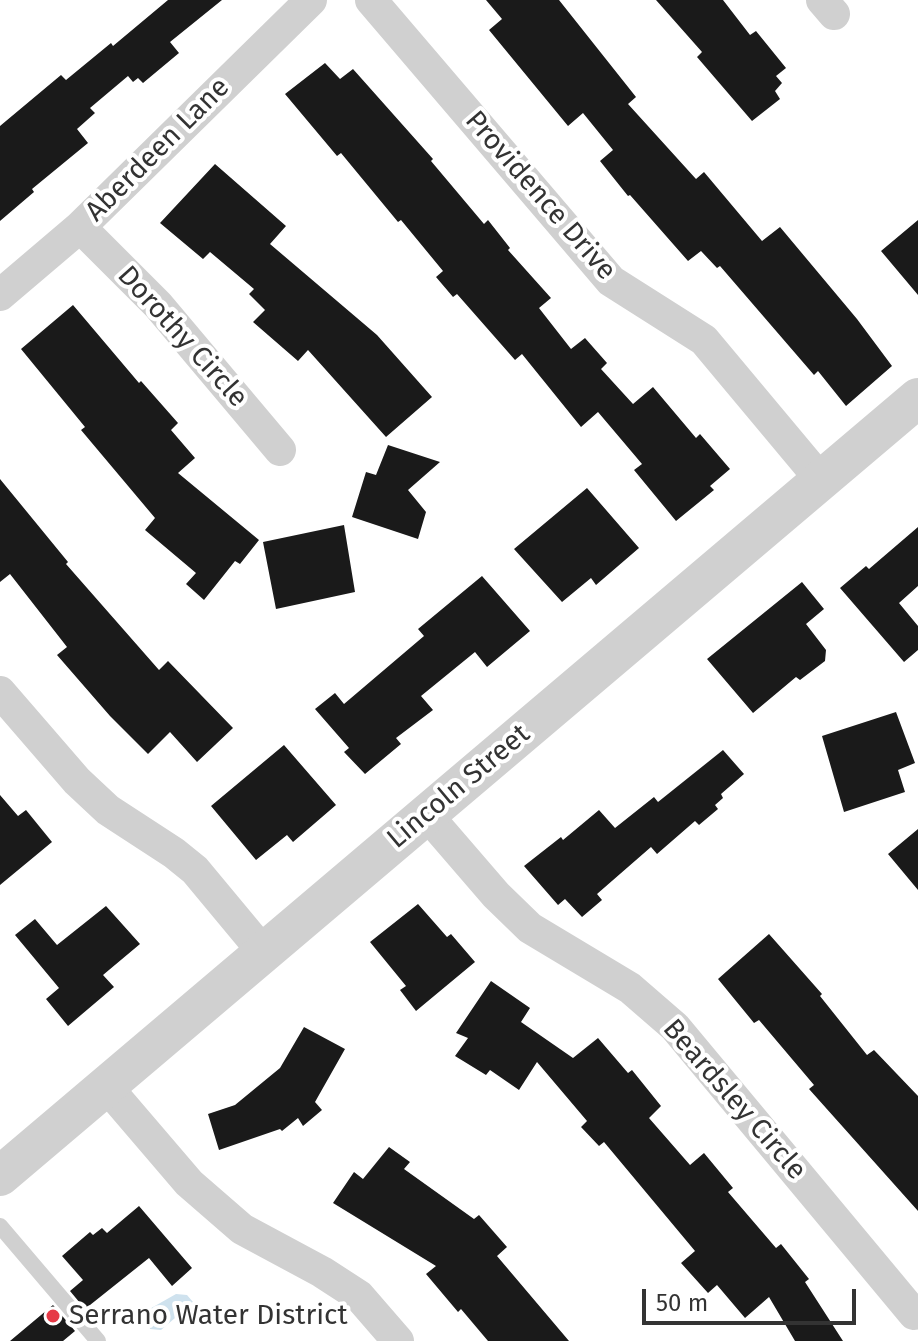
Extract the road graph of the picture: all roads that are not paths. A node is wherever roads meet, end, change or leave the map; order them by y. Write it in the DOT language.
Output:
graph roads {
  1 [pos="311,0"];
  2 [pos="371,0"];
  3 [pos="80,227"];
  4 [pos="0,295"];
  5 [pos="918,398"];
  6 [pos="280,450"];
  7 [pos="821,480"];
  8 [pos="0,692"];
  9 [pos="427,815"];
  10 [pos="264,953"];
  11 [pos="106,1086"];
  12 [pos="0,1176"];
  13 [pos="0,1226"];
  14 [pos="914,1314"];
  15 [pos="98,1341"];
  16 [pos="398,1341"];
  1 -- 3 [label="street, Aberdeen Lane"];
  2 -- 7 [label="street, Providence Drive"];
  3 -- 4 [label="street, Aberdeen Lane"];
  3 -- 6 [label="street, Dorothy Circle"];
  5 -- 7 [label="street, Lincoln Street"];
  7 -- 9 [label="street, Lincoln Street"];
  8 -- 10 [label="street"];
  9 -- 10 [label="street, Lincoln Street"];
  9 -- 14 [label="street, Beardsley Circle"];
  10 -- 11 [label="street, Lincoln Street"];
  11 -- 12 [label="street, Lincoln Street"];
  11 -- 16 [label="street"];
  13 -- 15 [label="lane"];
}
